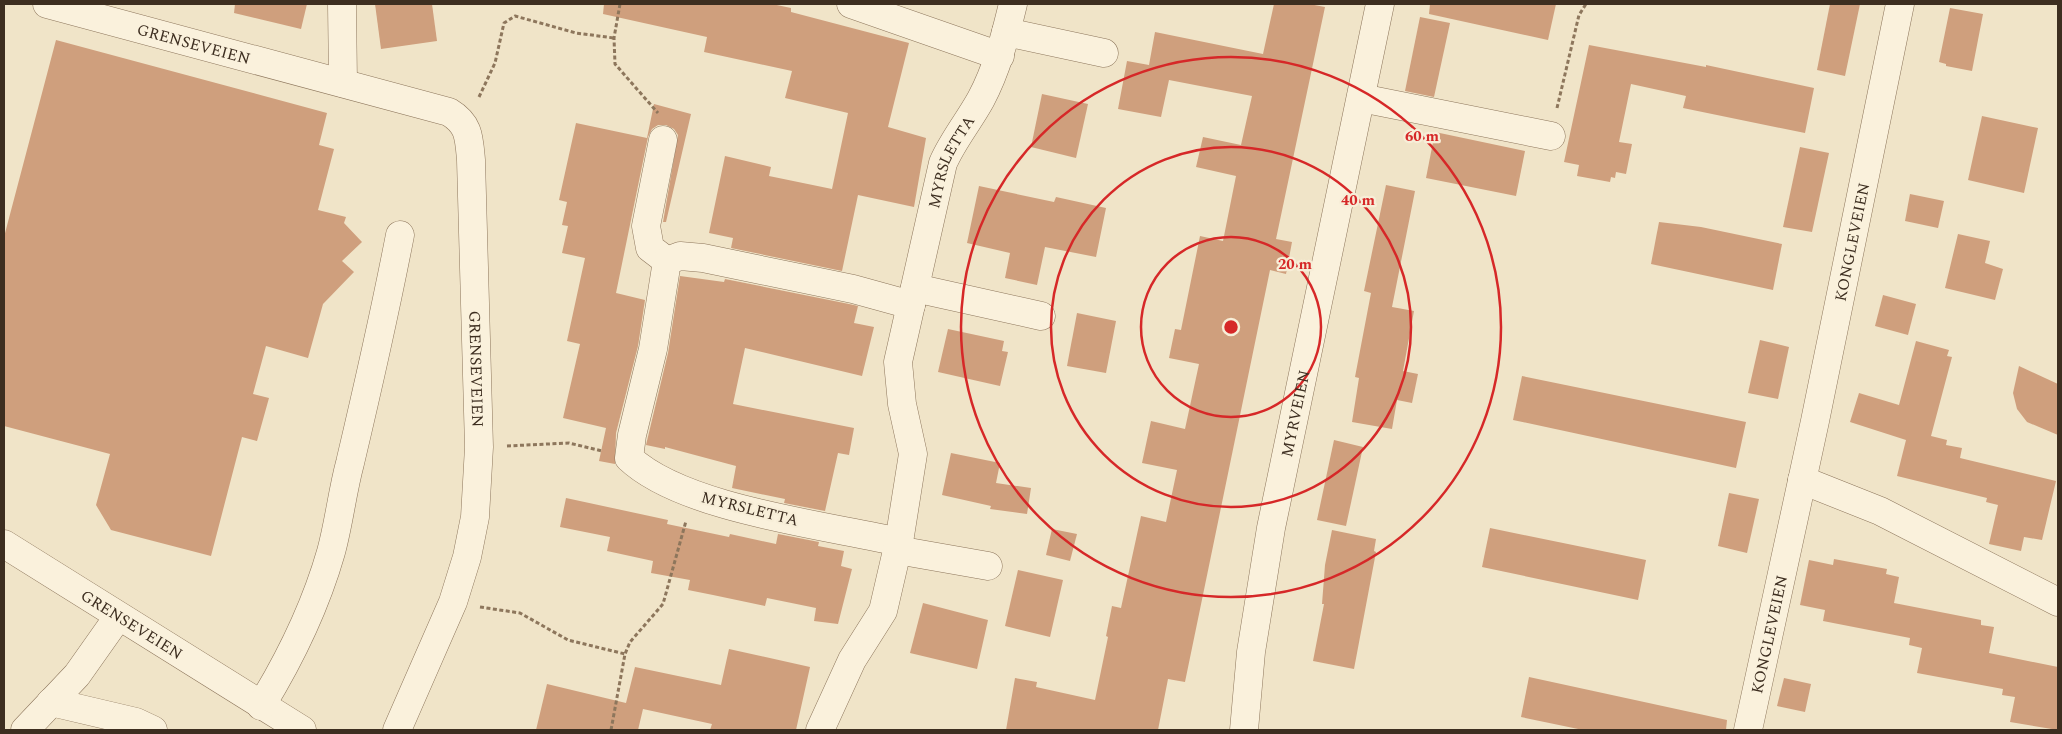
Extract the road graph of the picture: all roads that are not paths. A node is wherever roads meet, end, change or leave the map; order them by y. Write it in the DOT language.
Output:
graph roads {
  1 [pos="47,4"];
  2 [pos="342,4"];
  3 [pos="851,4"];
  4 [pos="1014,4"];
  5 [pos="1380,4"];
  6 [pos="1900,4"];
  7 [pos="1003,44"];
  8 [pos="1104,53"];
  9 [pos="342,83"];
  10 [pos="1361,98"];
  11 [pos="1551,136"];
  12 [pos="663,140"];
  13 [pos="400,235"];
  14 [pos="667,261"];
  15 [pos="913,296"];
  16 [pos="1041,316"];
  17 [pos="1802,480"];
  18 [pos="4,544"];
  19 [pos="898,546"];
  20 [pos="988,566"];
  21 [pos="2058,602"];
  22 [pos="118,617"];
  23 [pos="50,702"];
  24 [pos="261,706"];
  25 [pos="24,730"];
  26 [pos="153,730"];
  27 [pos="302,730"];
  28 [pos="398,730"];
  29 [pos="820,730"];
  30 [pos="1244,730"];
  31 [pos="1748,730"];
  1 -- 9 [label="street, GRENSEVEIEN"];
  2 -- 9 [label="street"];
  3 -- 7 [label="street"];
  4 -- 7 [label="street, MYRSLETTA"];
  5 -- 10 [label="street, MYRVEIEN"];
  6 -- 17 [label="street, KONGLEVEIEN"];
  7 -- 8 [label="street"];
  7 -- 15 [label="street, MYRSLETTA"];
  9 -- 28 [label="street, GRENSEVEIEN"];
  10 -- 11 [label="street"];
  10 -- 30 [label="street, MYRVEIEN"];
  12 -- 14 [label="street"];
  13 -- 24 [label="street"];
  14 -- 15 [label="street"];
  14 -- 19 [label="street, MYRSLETTA"];
  15 -- 16 [label="street"];
  15 -- 19 [label="street, MYRSLETTA"];
  17 -- 21 [label="street"];
  17 -- 31 [label="street, KONGLEVEIEN"];
  18 -- 22 [label="street, GRENSEVEIEN"];
  19 -- 20 [label="street"];
  19 -- 29 [label="street, MYRSLETTA"];
  22 -- 23 [label="street"];
  22 -- 24 [label="street, GRENSEVEIEN"];
  23 -- 25 [label="street"];
  23 -- 26 [label="street"];
  24 -- 27 [label="street, GRENSEVEIEN"];
}
